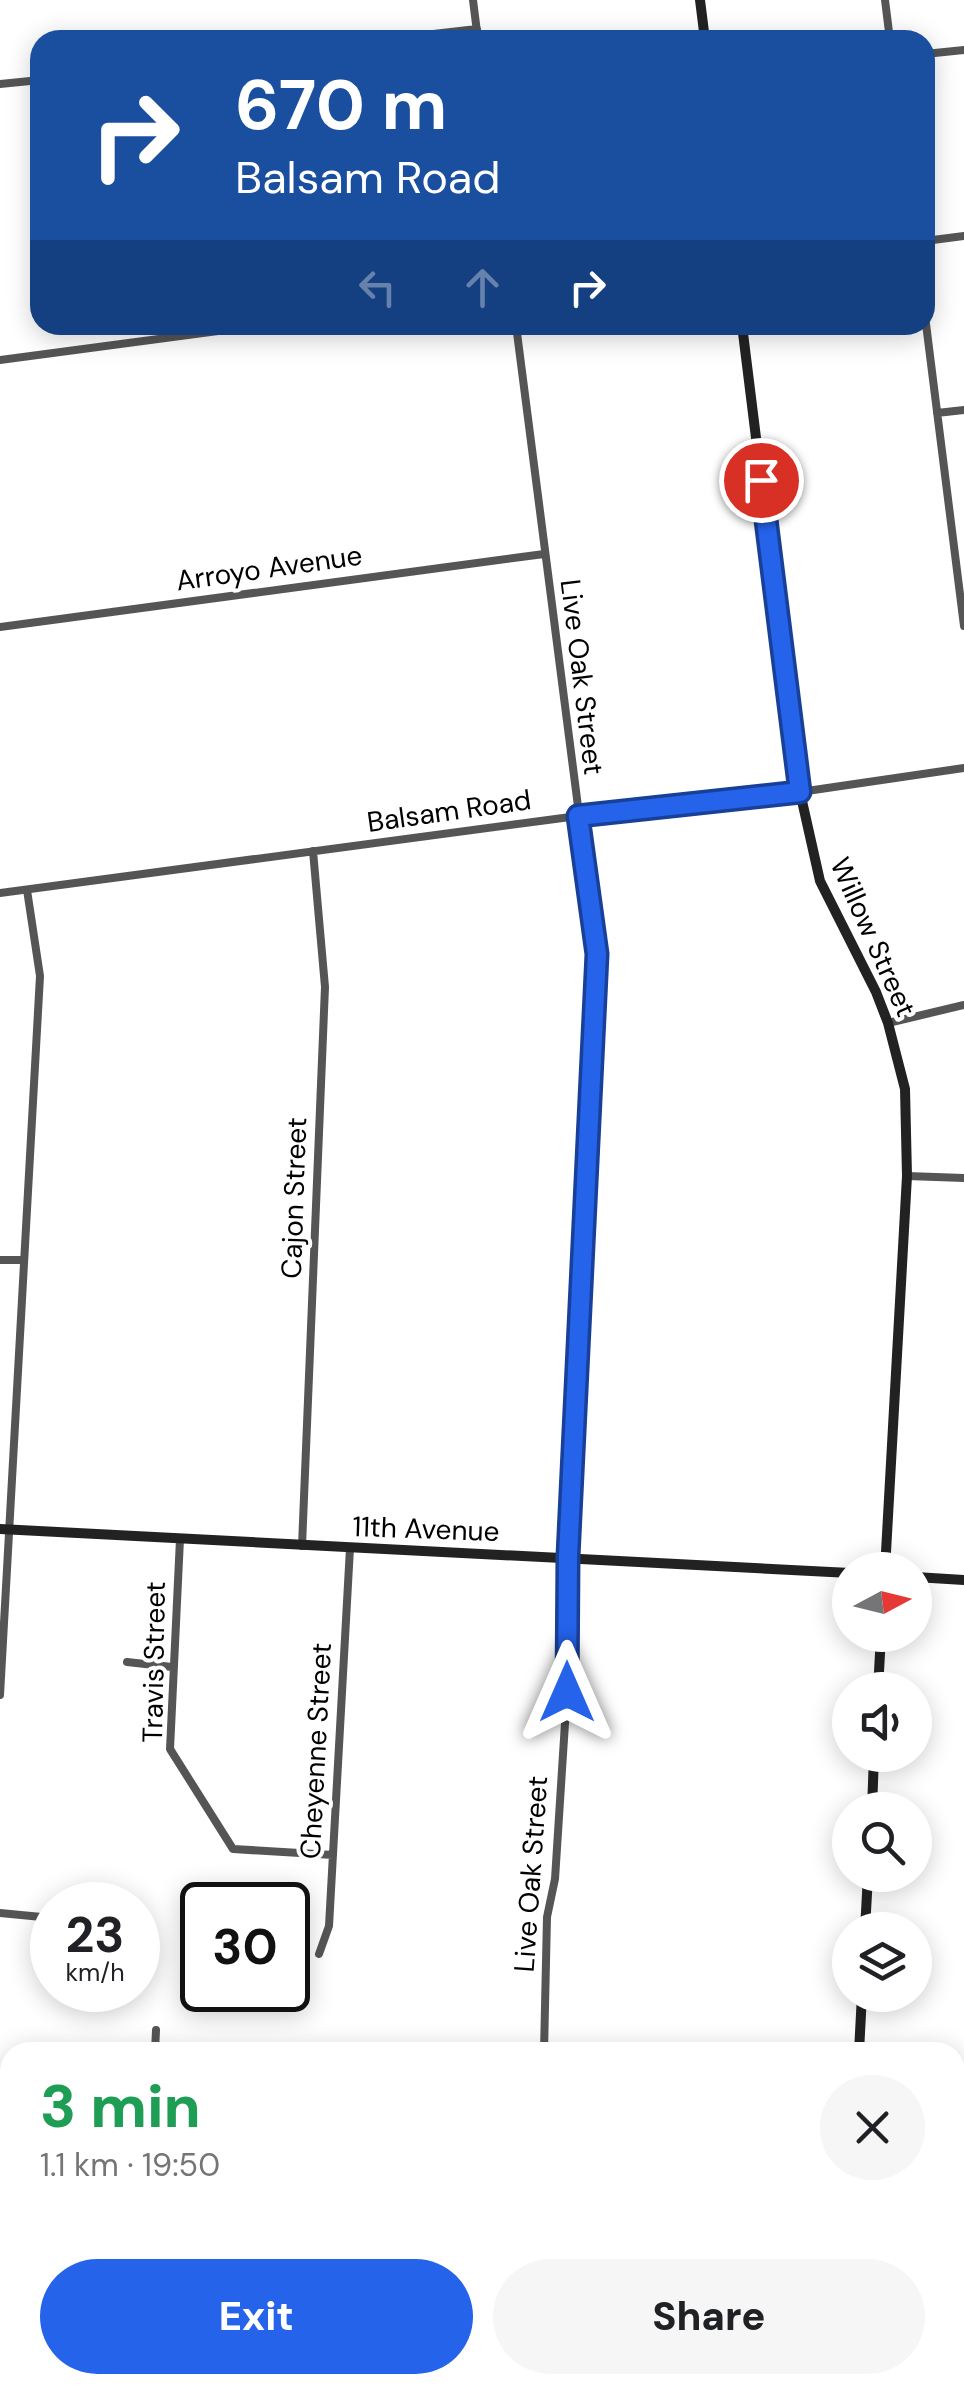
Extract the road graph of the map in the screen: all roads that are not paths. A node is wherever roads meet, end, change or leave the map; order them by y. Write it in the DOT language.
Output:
graph roads {
  1 [pos="473,0"];
  2 [pos="700,0"];
  3 [pos="885,0"];
  4 [pos="477,29"];
  5 [pos="468,30"];
  6 [pos="704,30"];
  7 [pos="889,30"];
  8 [pos="964,50"];
  9 [pos="935,53"];
  10 [pos="30,81"];
  11 [pos="0,84"];
  12 [pos="964,236"];
  13 [pos="935,240"];
  14 [pos="189,335"];
  15 [pos="517,335"];
  16 [pos="743,335"];
  17 [pos="927,335"];
  18 [pos="0,360"];
  19 [pos="964,410"];
  20 [pos="937,413"];
  21 [pos="544,554"];
  22 [pos="962,590"];
  23 [pos="964,626"];
  24 [pos="0,627"];
  25 [pos="964,768"];
  26 [pos="800,792"];
  27 [pos="578,816"];
  28 [pos="314,851"];
  29 [pos="28,890"];
  30 [pos="0,893"];
  31 [pos="964,1005"];
  32 [pos="888,1023"];
  33 [pos="907,1176"];
  34 [pos="964,1178"];
  35 [pos="0,1260"];
  36 [pos="23,1260"];
  37 [pos="5,1529"];
  38 [pos="180,1539"];
  39 [pos="302,1546"];
  40 [pos="350,1548"];
  41 [pos="886,1552"];
  42 [pos="568,1556"];
  43 [pos="832,1572"];
  44 [pos="932,1579"];
  45 [pos="964,1580"];
  46 [pos="128,1662"];
  47 [pos="172,1667"];
  48 [pos="0,1695"];
  49 [pos="333,1855"];
  50 [pos="0,1914"];
  51 [pos="30,1916"];
  52 [pos="320,1954"];
  53 [pos="861,2012"];
  54 [pos="156,2030"];
  55 [pos="155,2042"];
  56 [pos="544,2042"];
  57 [pos="860,2042"];
  1 -- 4 [label="street"];
  2 -- 6 [label="street"];
  3 -- 7 [label="street"];
  4 -- 5 [label="street"];
  8 -- 9 [label="street"];
  10 -- 11 [label="street"];
  12 -- 13 [label="street"];
  14 -- 18 [label="street"];
  15 -- 21 [label="street, Live Oak Street"];
  16 -- 26 [label="street, Willow Street"];
  17 -- 20 [label="street"];
  19 -- 20 [label="street"];
  20 -- 22 [label="street"];
  21 -- 24 [label="street, Arroyo Avenue"];
  21 -- 27 [label="street, Live Oak Street"];
  22 -- 23 [label="street"];
  25 -- 26 [label="street, Balsam Road"];
  26 -- 27 [label="street, Balsam Road"];
  26 -- 32 [label="street, Willow Street"];
  27 -- 28 [label="street, Balsam Road"];
  27 -- 42 [label="street, Live Oak Street"];
  28 -- 29 [label="street, Balsam Road"];
  28 -- 39 [label="street, Cajon Street"];
  29 -- 30 [label="street, Balsam Road"];
  29 -- 36 [label="street"];
  31 -- 32 [label="street"];
  32 -- 33 [label="street, Willow Street"];
  33 -- 34 [label="street"];
  33 -- 41 [label="street, Willow Street"];
  35 -- 36 [label="street"];
  36 -- 37 [label="street"];
  37 -- 38 [label="street, 11th Avenue"];
  37 -- 48 [label="street"];
  38 -- 39 [label="street, 11th Avenue"];
  38 -- 47 [label="street, Travis Street"];
  39 -- 40 [label="street, 11th Avenue"];
  40 -- 42 [label="street, 11th Avenue"];
  40 -- 49 [label="street, Cheyenne Street"];
  42 -- 43 [label="street, 11th Avenue"];
  42 -- 56 [label="street, Live Oak Street"];
  44 -- 45 [label="street"];
  46 -- 47 [label="street"];
  47 -- 49 [label="street, Travis Street"];
  49 -- 52 [label="street, Cheyenne Street"];
  50 -- 51 [label="street"];
  53 -- 57 [label="street"];
  54 -- 55 [label="street"];
}
